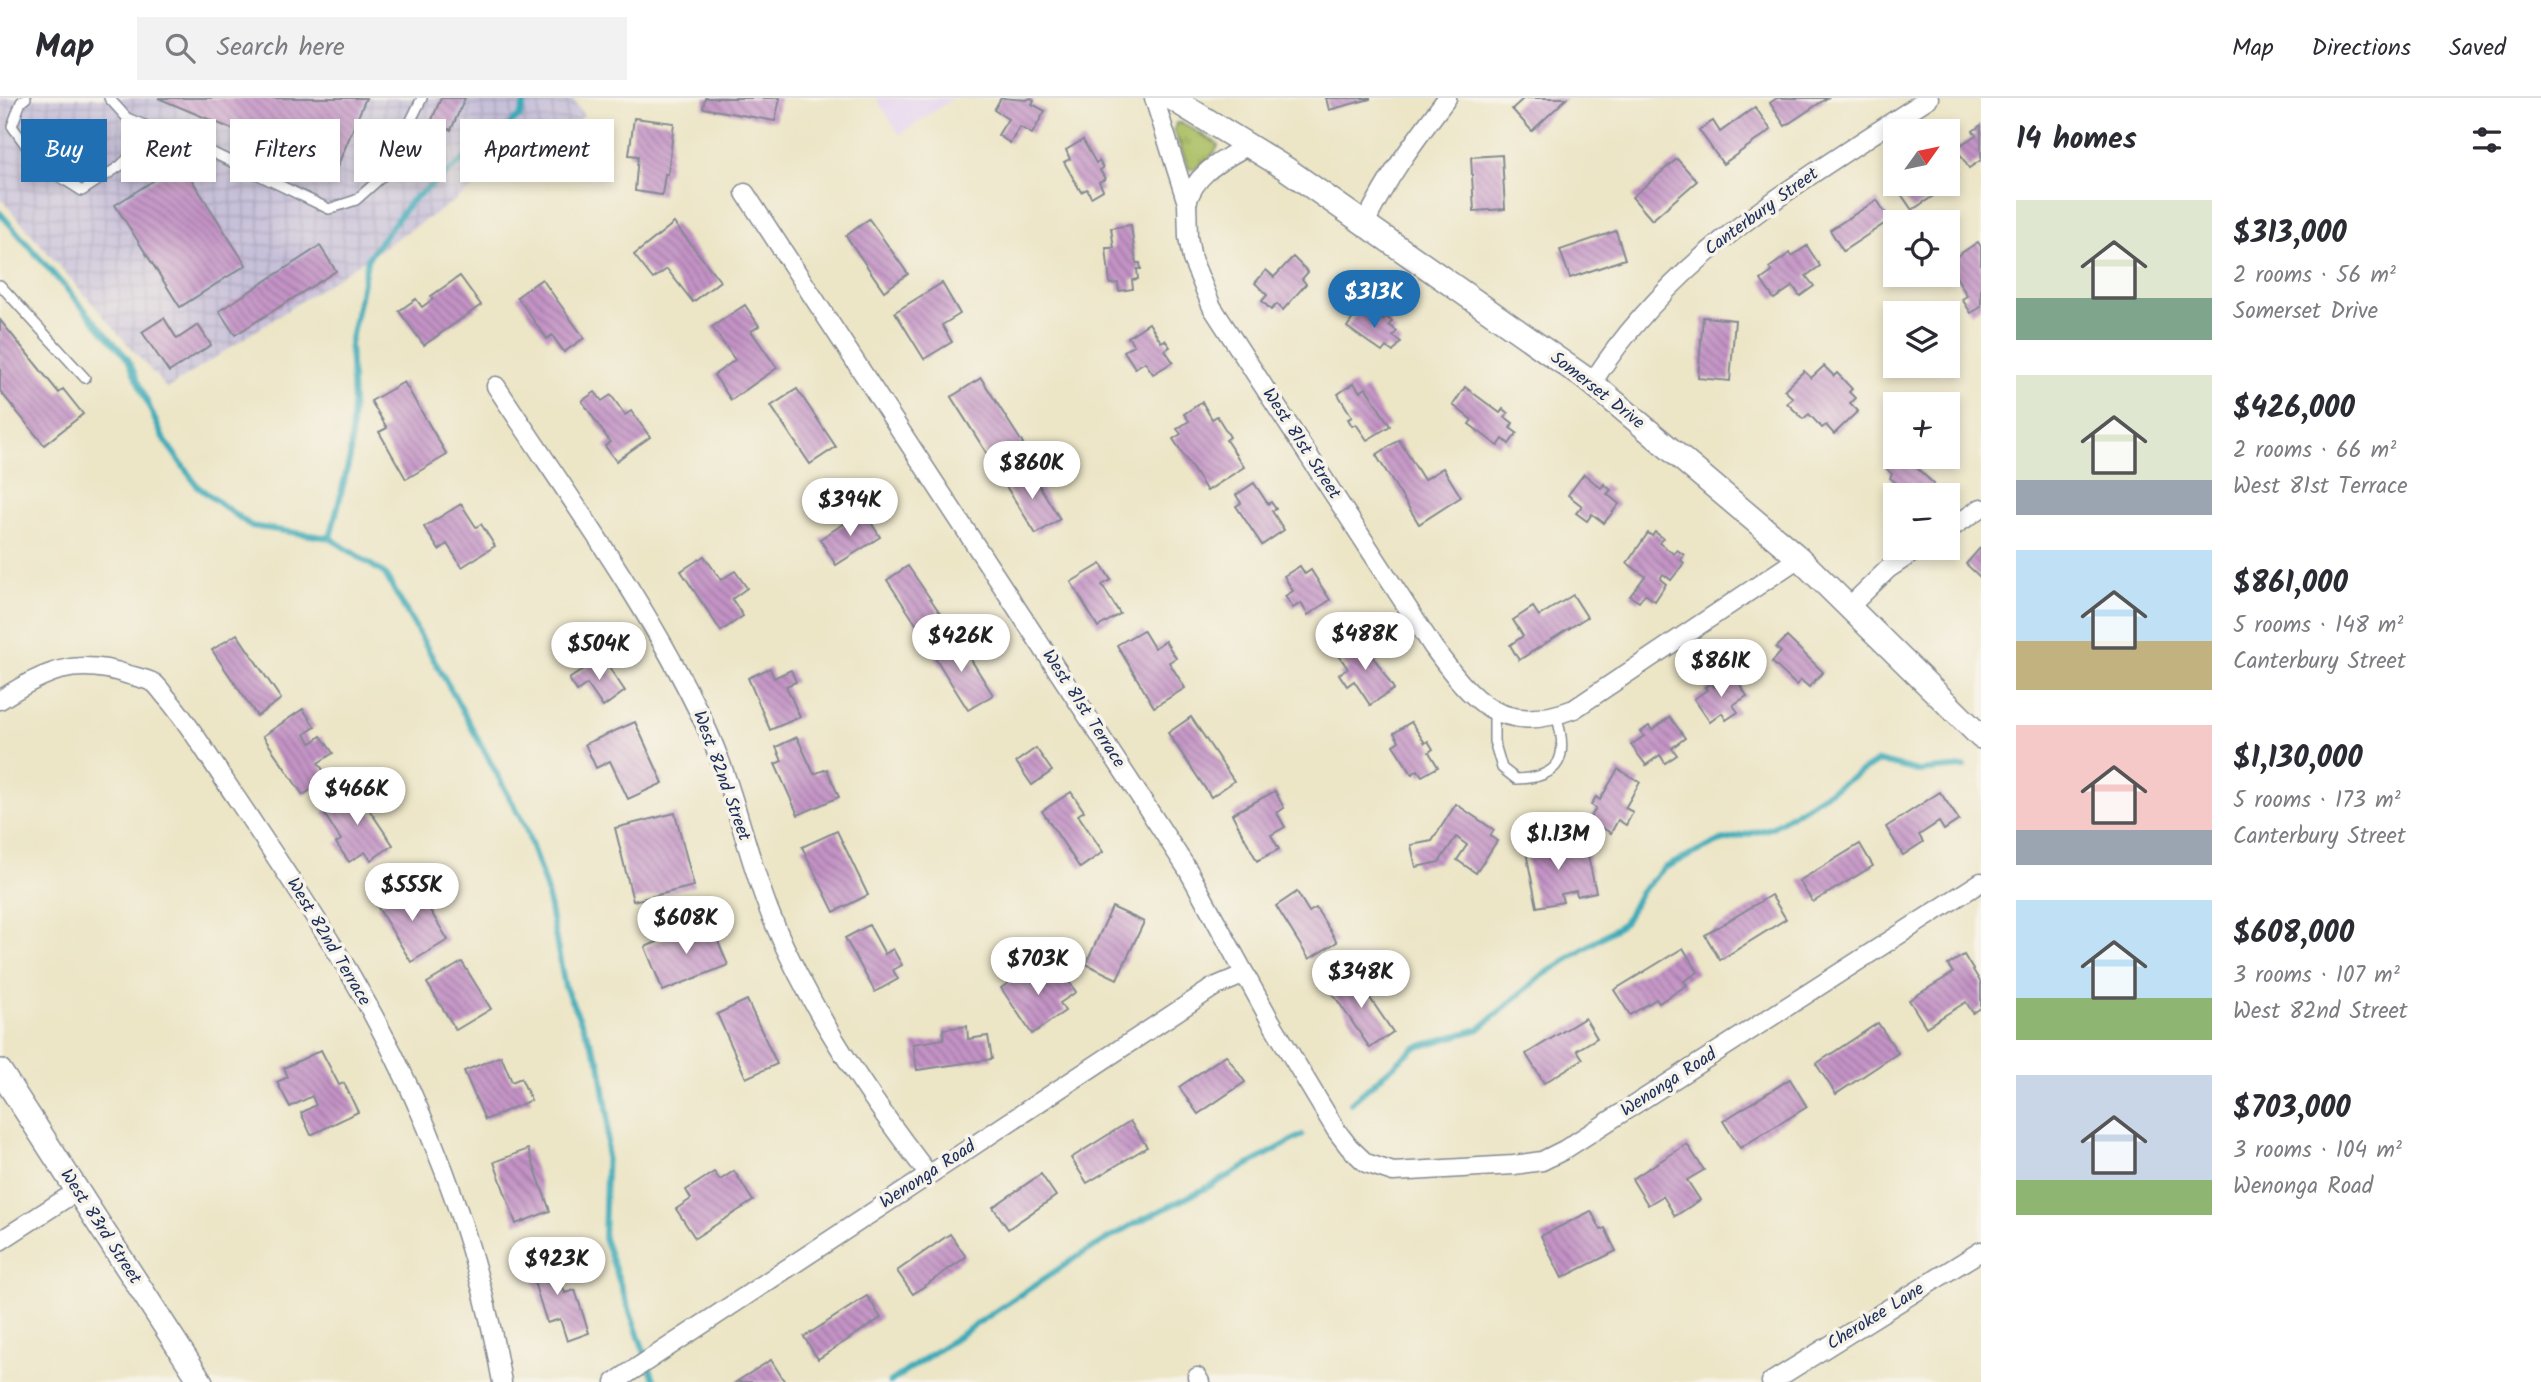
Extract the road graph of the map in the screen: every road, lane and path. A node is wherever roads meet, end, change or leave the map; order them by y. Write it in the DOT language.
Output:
graph roads {
  1 [pos="26,98"];
  2 [pos="109,98"];
  3 [pos="422,98"];
  4 [pos="1154,98"];
  5 [pos="1171,98"];
  6 [pos="1447,98"];
  7 [pos="1929,98"];
  8 [pos="129,119"];
  9 [pos="1247,146"];
  10 [pos="216,156"];
  11 [pos="121,165"];
  12 [pos="745,193"];
  13 [pos="1187,203"];
  14 [pos="1365,224"];
  15 [pos="0,285"];
  16 [pos="85,378"];
  17 [pos="1591,383"];
  18 [pos="496,386"];
  19 [pos="1981,508"];
  20 [pos="1960,522"];
  21 [pos="1799,558"];
  22 [pos="1902,560"];
  23 [pos="1850,606"];
  24 [pos="0,700"];
  25 [pos="1494,713"];
  26 [pos="1556,715"];
  27 [pos="1981,737"];
  28 [pos="1981,882"];
  29 [pos="1245,974"];
  30 [pos="0,1072"];
  31 [pos="1336,1130"];
  32 [pos="929,1175"];
  33 [pos="77,1191"];
  34 [pos="0,1241"];
  35 [pos="1981,1251"];
  36 [pos="621,1378"];
  37 [pos="201,1382"];
  38 [pos="502,1382"];
  39 [pos="1771,1382"];
  1 -- 11 [label="lane"];
  2 -- 8 [label="lane"];
  3 -- 10 [label="lane"];
  4 -- 13 [label="street, West 81st Street"];
  5 -- 9 [label="street, Somerset Drive"];
  6 -- 14 [label="street"];
  7 -- 17 [label="street, Canterbury Street"];
  9 -- 13 [label="street"];
  9 -- 14 [label="street, Somerset Drive"];
  12 -- 29 [label="street, West 81st Terrace"];
  13 -- 25 [label="street, West 81st Street"];
  14 -- 17 [label="street, Somerset Drive"];
  15 -- 16 [label="lane"];
  17 -- 21 [label="street, Somerset Drive"];
  18 -- 32 [label="street, West 82nd Street"];
  19 -- 20 [label="street"];
  21 -- 23 [label="street, Somerset Drive"];
  21 -- 26 [label="street"];
  22 -- 23 [label="street"];
  23 -- 27 [label="street, Somerset Drive"];
  24 -- 38 [label="street, West 82nd Terrace"];
  25 -- 26 [label="street"];
  25 -- 26 [label="lane"];
  28 -- 31 [label="street, Wenonga Road"];
  29 -- 31 [label="street, West 81st Terrace"];
  29 -- 32 [label="street, Wenonga Road"];
  30 -- 33 [label="street, West 83rd Street"];
  32 -- 36 [label="street, Wenonga Road"];
  33 -- 34 [label="street"];
  33 -- 37 [label="street, West 83rd Street"];
  35 -- 39 [label="street, Cherokee Lane"];
}
